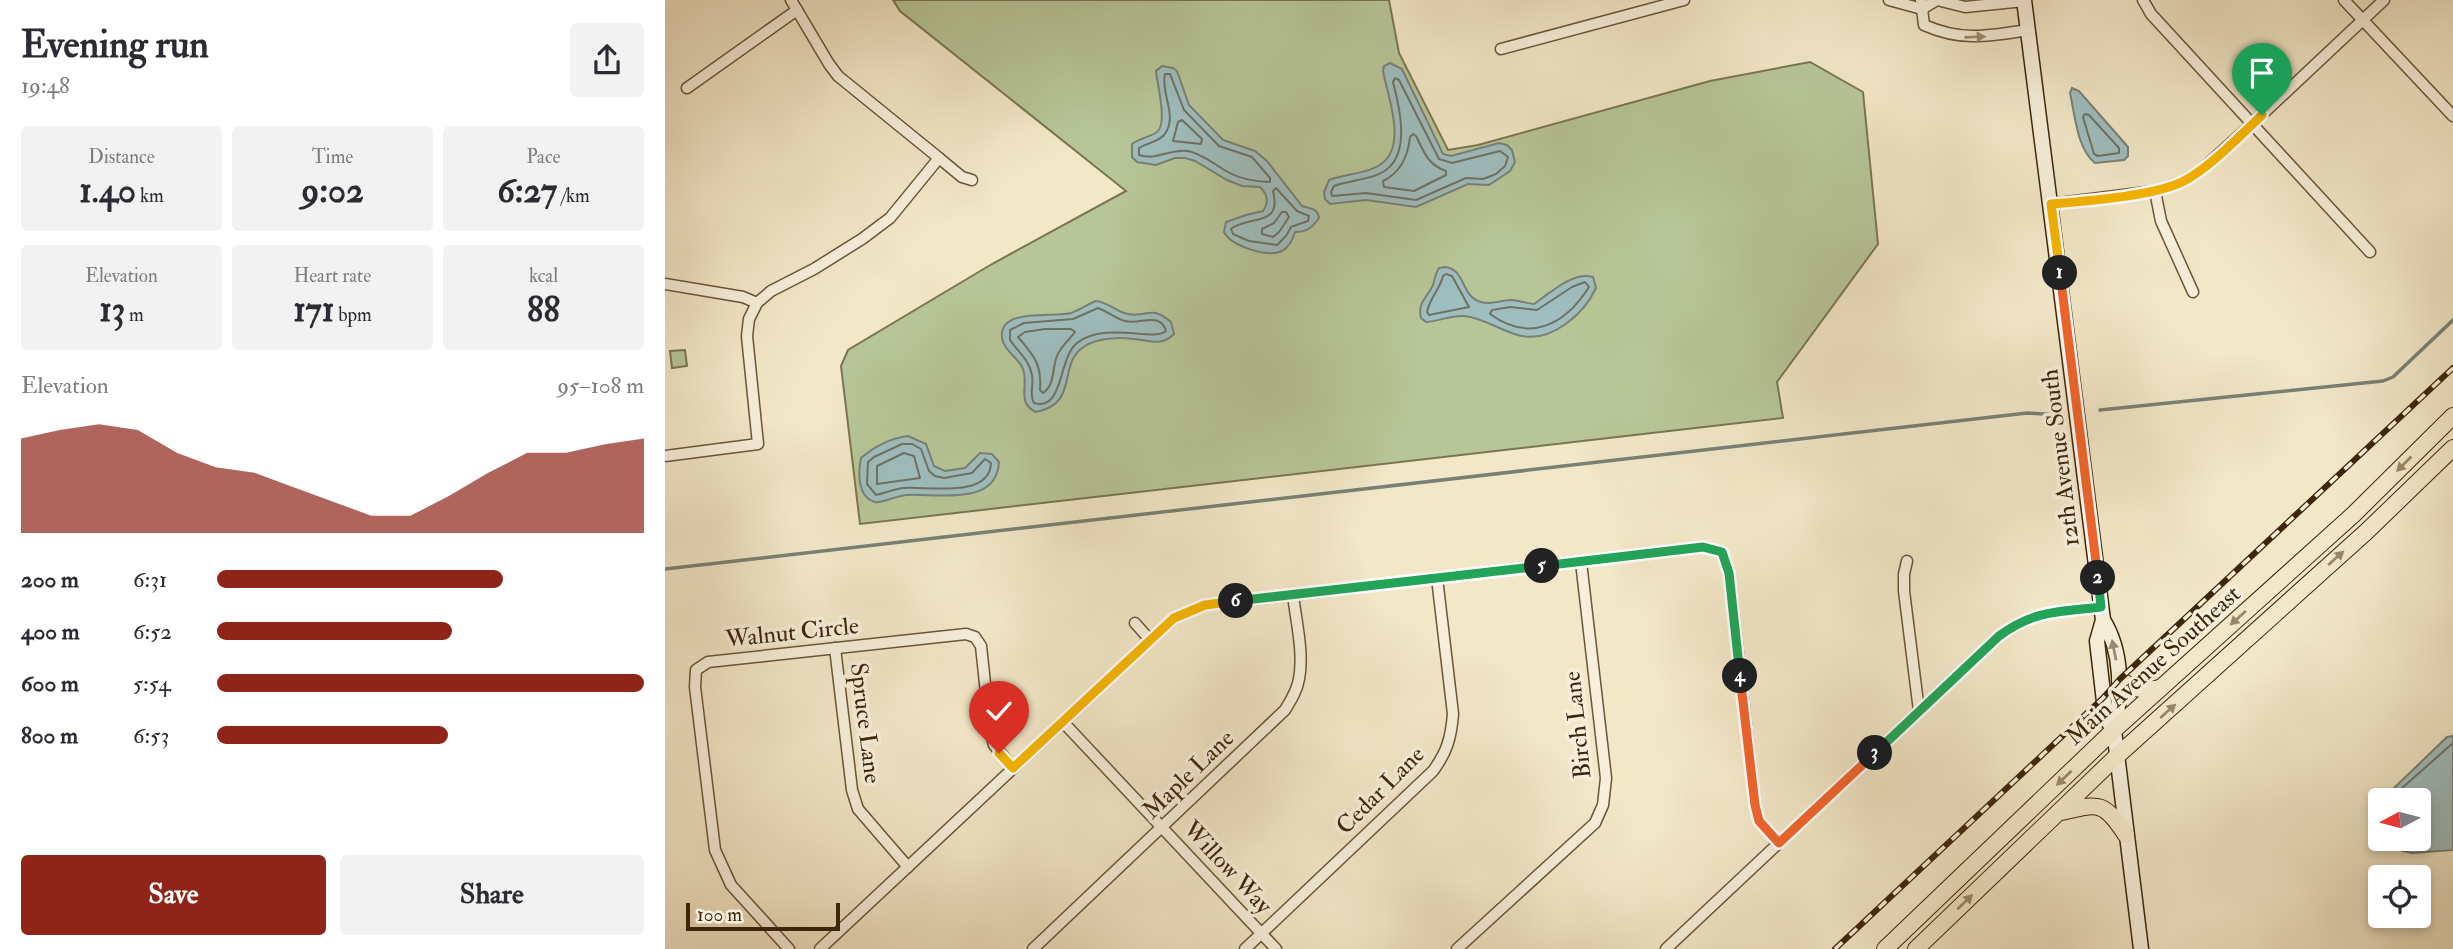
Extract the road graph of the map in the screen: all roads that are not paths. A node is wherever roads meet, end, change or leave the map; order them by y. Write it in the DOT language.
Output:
graph roads {
  1 [pos="1889,0"];
  2 [pos="2024,0"];
  3 [pos="2143,0"];
  4 [pos="2344,0"];
  5 [pos="2384,0"];
  6 [pos="1676,1"];
  7 [pos="1921,4"];
  8 [pos="794,5"];
  9 [pos="2363,20"];
  10 [pos="2028,30"];
  11 [pos="1501,49"];
  12 [pos="687,88"];
  13 [pos="2453,116"];
  14 [pos="2252,124"];
  15 [pos="939,158"];
  16 [pos="972,180"];
  17 [pos="2155,191"];
  18 [pos="2051,204"];
  19 [pos="2370,252"];
  20 [pos="665,284"];
  21 [pos="2193,292"];
  22 [pos="757,303"];
  23 [pos="2453,416"];
  24 [pos="2453,448"];
  25 [pos="665,456"];
  26 [pos="1907,561"];
  27 [pos="1581,562"];
  28 [pos="1437,578"];
  29 [pos="1293,595"];
  30 [pos="2102,613"];
  31 [pos="1135,623"];
  32 [pos="1150,640"];
  33 [pos="835,648"];
  34 [pos="2119,679"];
  35 [pos="2160,688"];
  36 [pos="1919,711"];
  37 [pos="1063,722"];
  38 [pos="2114,730"];
  39 [pos="2117,756"];
  40 [pos="1013,768"];
  41 [pos="2058,813"];
  42 [pos="1163,828"];
  43 [pos="2126,835"];
  44 [pos="1779,843"];
  45 [pos="908,867"];
  46 [pos="1262,933"];
  47 [pos="789,949"];
  48 [pos="820,949"];
  49 [pos="1033,949"];
  50 [pos="1245,949"];
  51 [pos="1276,949"];
  52 [pos="1457,949"];
  53 [pos="1666,949"];
  54 [pos="1885,949"];
  55 [pos="1916,949"];
  56 [pos="2141,949"];
  1 -- 7 [label="street"];
  2 -- 7 [label="street"];
  2 -- 10 [label="street, 12th Avenue South"];
  3 -- 14 [label="street"];
  4 -- 9 [label="street"];
  5 -- 9 [label="street"];
  6 -- 11 [label="street"];
  7 -- 10 [label="street, one-way"];
  8 -- 12 [label="street"];
  8 -- 15 [label="street"];
  9 -- 13 [label="street"];
  9 -- 14 [label="street"];
  10 -- 18 [label="street, 12th Avenue South"];
  14 -- 17 [label="street"];
  14 -- 19 [label="street"];
  15 -- 16 [label="street"];
  15 -- 22 [label="street"];
  17 -- 18 [label="street"];
  17 -- 21 [label="street"];
  18 -- 30 [label="street, 12th Avenue South"];
  20 -- 22 [label="street"];
  22 -- 25 [label="street"];
  23 -- 35 [label="main road, Main Avenue Southeast, one-way"];
  39 -- 24 [label="main road, Main Avenue Southeast, one-way"];
  26 -- 36 [label="street"];
  27 -- 28 [label="street"];
  27 -- 44 [label="street"];
  27 -- 52 [label="street, Birch Lane"];
  28 -- 29 [label="street"];
  28 -- 46 [label="street, Cedar Lane"];
  29 -- 32 [label="street"];
  29 -- 42 [label="street, Maple Lane"];
  34 -- 30 [label="street, one-way"];
  30 -- 36 [label="street"];
  30 -- 38 [label="street, 12th Avenue South"];
  31 -- 32 [label="street"];
  32 -- 37 [label="street"];
  33 -- 40 [label="street, Walnut Circle"];
  33 -- 45 [label="street, Spruce Lane"];
  33 -- 47 [label="street, Walnut Circle"];
  34 -- 35 [label="main road"];
  34 -- 38 [label="street"];
  35 -- 38 [label="main road, Main Avenue Southeast"];
  36 -- 44 [label="street"];
  37 -- 40 [label="street"];
  37 -- 42 [label="street, Willow Way"];
  38 -- 39 [label="street, 12th Avenue South"];
  38 -- 54 [label="main road, Main Avenue Southeast, one-way"];
  39 -- 41 [label="main road, Main Avenue Southeast"];
  39 -- 43 [label="street, 12th Avenue South"];
  40 -- 45 [label="street"];
  41 -- 43 [label="main road"];
  55 -- 41 [label="main road, Main Avenue Southeast, one-way"];
  42 -- 46 [label="street, Willow Way"];
  42 -- 49 [label="street, Maple Lane"];
  43 -- 56 [label="street, 12th Avenue South"];
  44 -- 53 [label="street"];
  45 -- 48 [label="street"];
  46 -- 50 [label="street, Cedar Lane"];
  46 -- 51 [label="street, Willow Way"];
}
